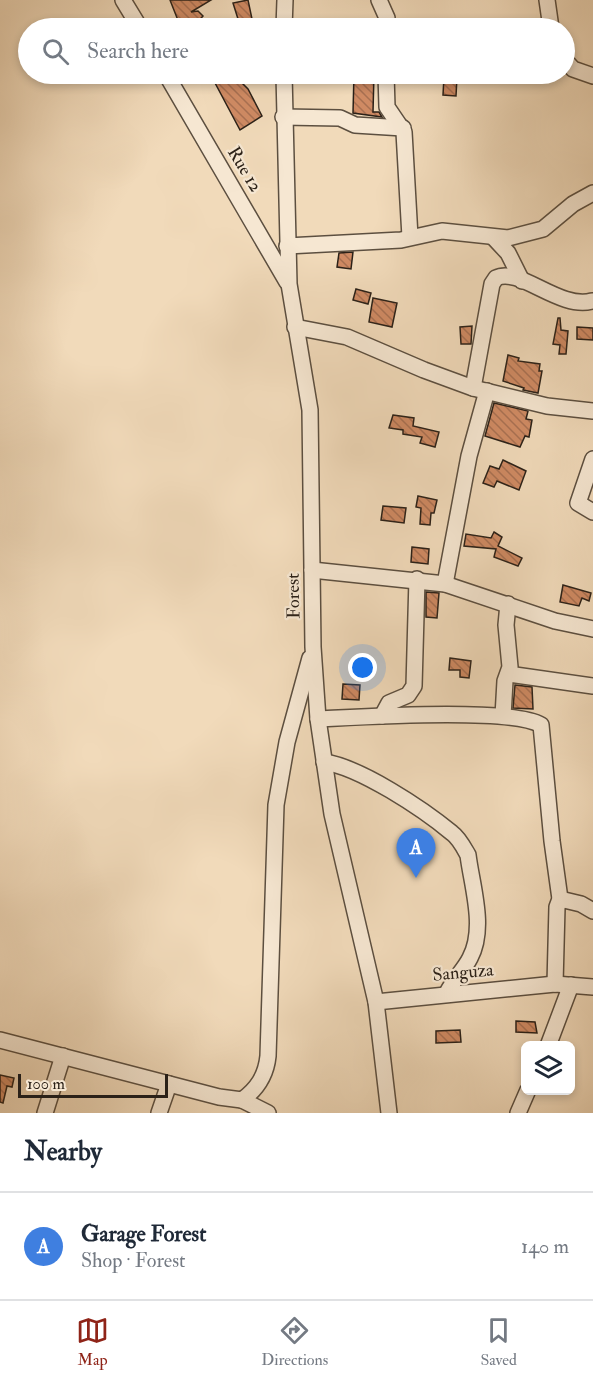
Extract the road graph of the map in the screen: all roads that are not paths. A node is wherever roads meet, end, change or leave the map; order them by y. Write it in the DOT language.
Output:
graph roads {
  1 [pos="123,0"];
  2 [pos="285,0"];
  3 [pos="379,0"];
  4 [pos="547,0"];
  5 [pos="134,18"];
  6 [pos="284,18"];
  7 [pos="387,18"];
  8 [pos="550,18"];
  9 [pos="575,70"];
  10 [pos="593,76"];
  11 [pos="172,84"];
  12 [pos="284,84"];
  13 [pos="386,84"];
  14 [pos="283,117"];
  15 [pos="403,128"];
  16 [pos="593,193"];
  17 [pos="410,237"];
  18 [pos="494,238"];
  19 [pos="287,246"];
  20 [pos="522,281"];
  21 [pos="289,284"];
  22 [pos="592,301"];
  23 [pos="295,327"];
  24 [pos="480,390"];
  25 [pos="593,411"];
  26 [pos="593,459"];
  27 [pos="593,512"];
  28 [pos="312,570"];
  29 [pos="417,579"];
  30 [pos="445,584"];
  31 [pos="508,604"];
  32 [pos="593,629"];
  33 [pos="313,647"];
  34 [pos="508,674"];
  35 [pos="593,686"];
  36 [pos="382,716"];
  37 [pos="503,716"];
  38 [pos="318,719"];
  39 [pos="324,762"];
  40 [pos="560,899"];
  41 [pos="593,911"];
  42 [pos="555,984"];
  43 [pos="571,985"];
  44 [pos="593,987"];
  45 [pos="447,993"];
  46 [pos="376,1002"];
  47 [pos="0,1040"];
  48 [pos="550,1041"];
  49 [pos="63,1056"];
  50 [pos="169,1084"];
  51 [pos="526,1095"];
  52 [pos="242,1100"];
  53 [pos="45,1113"];
  54 [pos="159,1113"];
  55 [pos="268,1113"];
  56 [pos="388,1113"];
  57 [pos="518,1113"];
  1 -- 5 [label="street"];
  2 -- 6 [label="street"];
  3 -- 7 [label="street"];
  4 -- 8 [label="street"];
  9 -- 10 [label="street"];
  11 -- 21 [label="street, Rue 12"];
  12 -- 14 [label="street, Forest"];
  13 -- 15 [label="street"];
  14 -- 15 [label="street"];
  14 -- 19 [label="street, Forest"];
  15 -- 17 [label="street"];
  16 -- 18 [label="street"];
  17 -- 18 [label="street"];
  17 -- 19 [label="street"];
  18 -- 20 [label="street"];
  19 -- 21 [label="street, Forest"];
  20 -- 22 [label="street"];
  20 -- 24 [label="street"];
  21 -- 23 [label="street, Forest"];
  23 -- 24 [label="street"];
  23 -- 28 [label="street, Forest"];
  24 -- 25 [label="street"];
  24 -- 30 [label="street"];
  26 -- 27 [label="street"];
  28 -- 29 [label="street"];
  28 -- 33 [label="street, Forest"];
  29 -- 30 [label="street"];
  29 -- 36 [label="street"];
  30 -- 31 [label="street"];
  31 -- 32 [label="street"];
  31 -- 34 [label="street"];
  33 -- 38 [label="street, Forest"];
  33 -- 52 [label="street"];
  34 -- 35 [label="street"];
  34 -- 37 [label="street"];
  36 -- 37 [label="street"];
  36 -- 38 [label="street"];
  37 -- 40 [label="street"];
  38 -- 39 [label="street, Forest"];
  39 -- 45 [label="street"];
  39 -- 46 [label="street, Forest"];
  40 -- 41 [label="street"];
  40 -- 42 [label="street"];
  42 -- 43 [label="street, Sanguza"];
  42 -- 45 [label="street, Sanguza"];
  43 -- 44 [label="street, Sanguza"];
  43 -- 48 [label="street"];
  45 -- 46 [label="street, Sanguza"];
  46 -- 56 [label="street, Forest"];
  47 -- 49 [label="street"];
  49 -- 50 [label="street"];
  49 -- 53 [label="street"];
  50 -- 52 [label="street"];
  50 -- 54 [label="street"];
  51 -- 57 [label="street"];
  52 -- 55 [label="street"];
}
